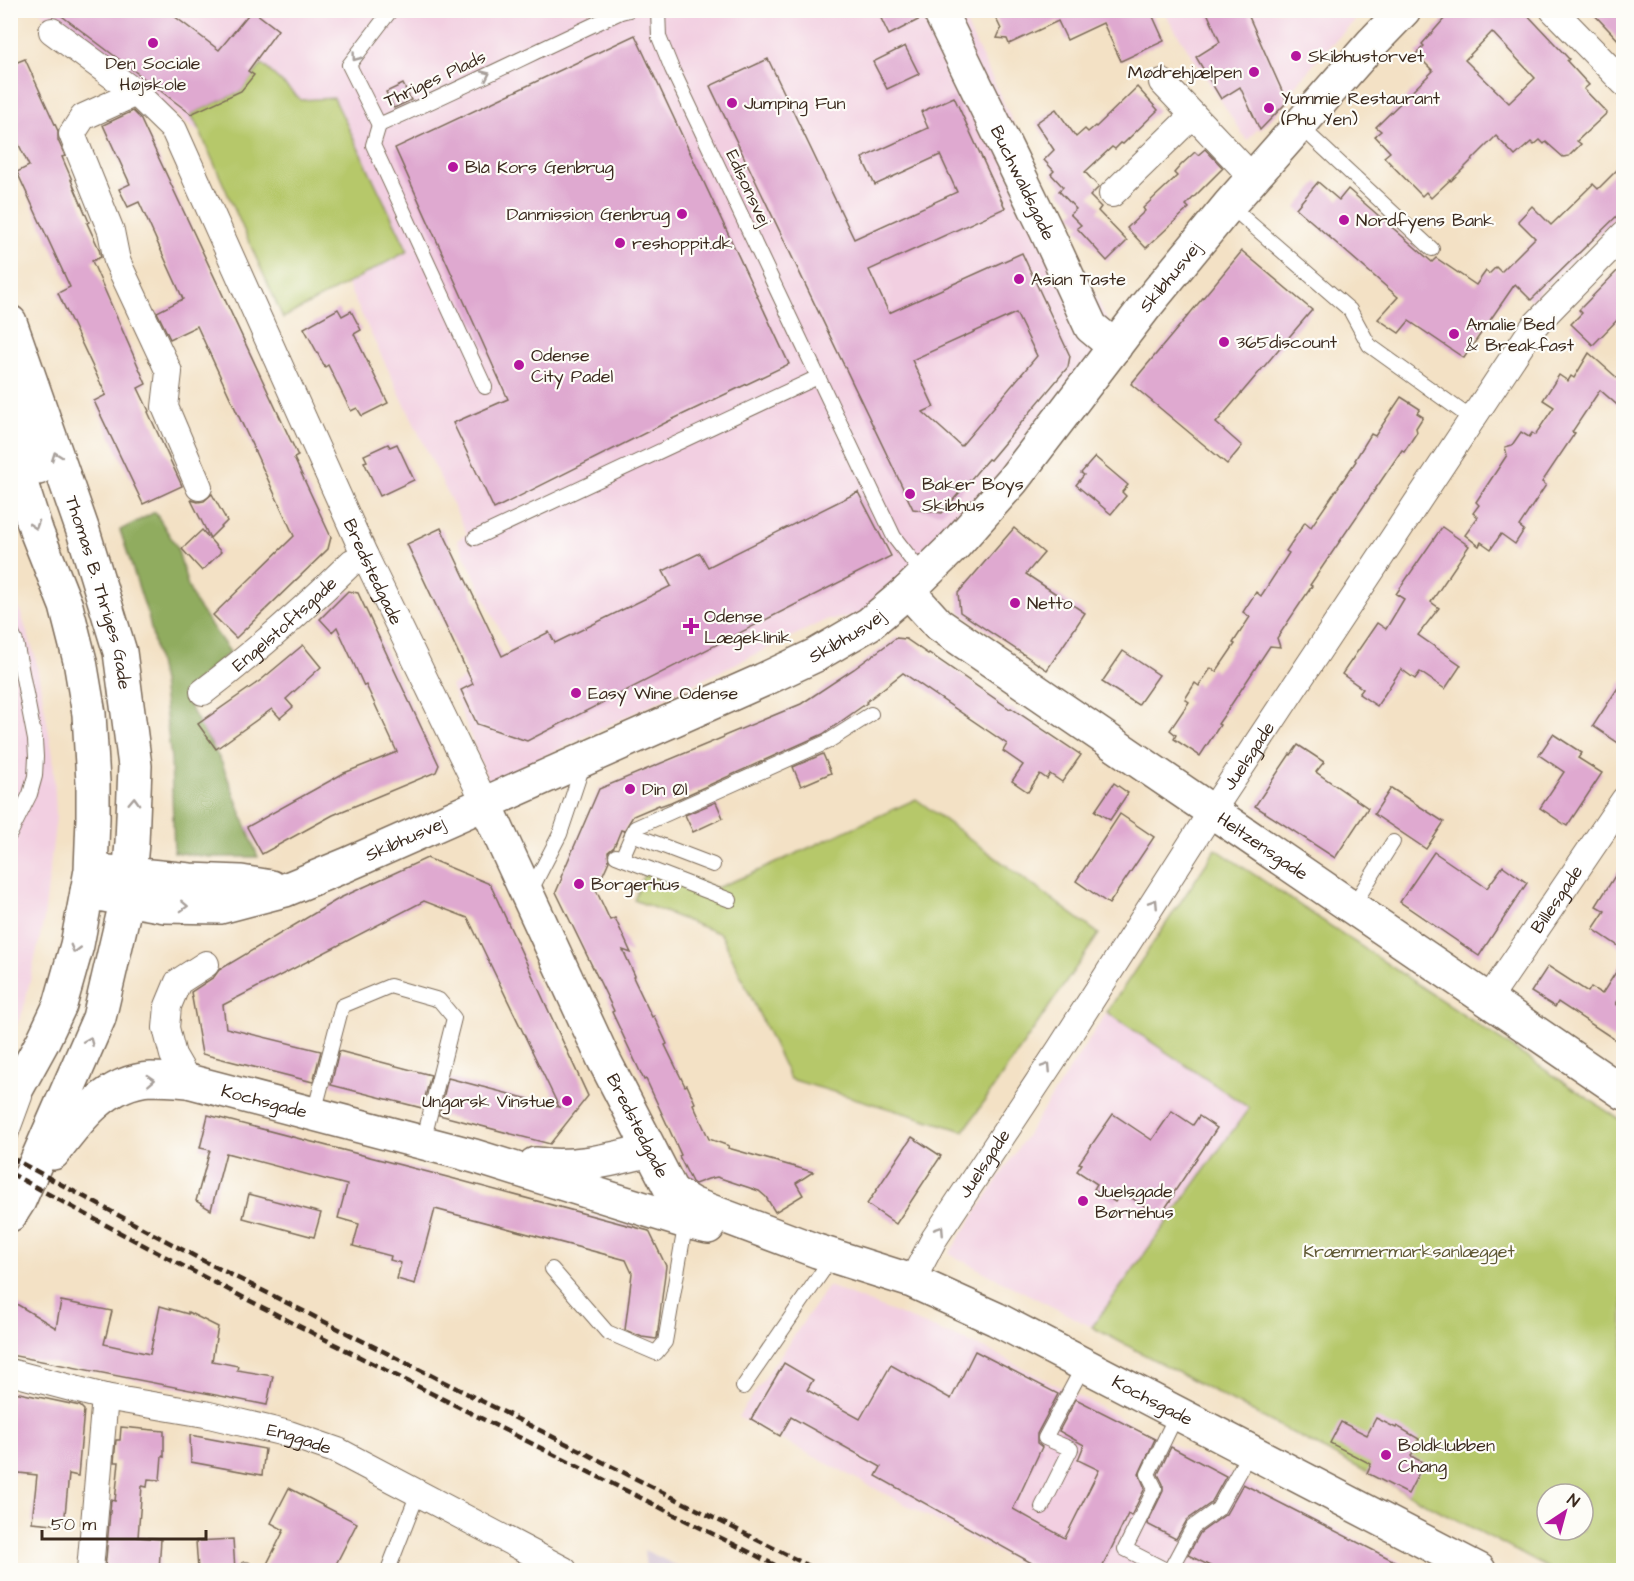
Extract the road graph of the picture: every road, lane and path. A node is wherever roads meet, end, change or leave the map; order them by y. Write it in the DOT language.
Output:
graph roads {
  1 [pos="391,10"];
  2 [pos="629,10"];
  3 [pos="658,10"];
  4 [pos="939,10"];
  5 [pos="1404,10"];
  6 [pos="1553,10"];
  7 [pos="52,31"];
  8 [pos="1162,82"];
  9 [pos="1623,83"];
  10 [pos="136,93"];
  11 [pos="1193,115"];
  12 [pos="379,125"];
  13 [pos="1300,126"];
  14 [pos="1254,178"];
  15 [pos="1112,194"];
  16 [pos="1229,205"];
  17 [pos="1623,234"];
  18 [pos="1432,249"];
  19 [pos="14,343"];
  20 [pos="1115,347"];
  21 [pos="818,377"];
  22 [pos="485,387"];
  23 [pos="18,391"];
  24 [pos="1472,419"];
  25 [pos="10,449"];
  26 [pos="199,487"];
  27 [pos="475,538"];
  28 [pos="365,556"];
  29 [pos="916,584"];
  30 [pos="10,630"];
  31 [pos="203,692"];
  32 [pos="871,714"];
  33 [pos="585,759"];
  34 [pos="1623,800"];
  35 [pos="485,803"];
  36 [pos="1212,812"];
  37 [pos="10,834"];
  38 [pos="632,834"];
  39 [pos="1393,842"];
  40 [pos="713,865"];
  41 [pos="89,881"];
  42 [pos="128,886"];
  43 [pos="528,895"];
  44 [pos="730,900"];
  45 [pos="1352,907"];
  46 [pos="206,964"];
  47 [pos="1488,1000"];
  48 [pos="43,1041"];
  49 [pos="188,1081"];
  50 [pos="1623,1093"];
  51 [pos="66,1094"];
  52 [pos="10,1101"];
  53 [pos="314,1113"];
  54 [pos="10,1138"];
  55 [pos="423,1143"];
  56 [pos="635,1154"];
  57 [pos="474,1156"];
  58 [pos="21,1161"];
  59 [pos="617,1201"];
  60 [pos="15,1208"];
  61 [pos="676,1208"];
  62 [pos="825,1254"];
  63 [pos="552,1269"];
  64 [pos="912,1281"];
  65 [pos="1084,1365"];
  66 [pos="10,1372"];
  67 [pos="743,1387"];
  68 [pos="105,1397"];
  69 [pos="1177,1414"];
  70 [pos="1250,1452"];
  71 [pos="418,1493"];
  72 [pos="1042,1507"];
  73 [pos="90,1570"];
  74 [pos="388,1570"];
  75 [pos="564,1570"];
  76 [pos="1168,1570"];
  77 [pos="1479,1570"];
  1 -- 12 [label="lane, Thriges Plads, one-way"];
  12 -- 2 [label="lane, Thriges Plads, one-way"];
  3 -- 21 [label="lane, Edisonsvej"];
  4 -- 20 [label="street, Buchwaldsgade"];
  5 -- 13 [label="street, Skibhusvej"];
  6 -- 9 [label="street"];
  7 -- 10 [label="street, Bredstedgade"];
  8 -- 11 [label="street"];
  10 -- 26 [label="street"];
  10 -- 28 [label="street, Bredstedgade"];
  11 -- 14 [label="street"];
  11 -- 15 [label="street"];
  12 -- 22 [label="lane"];
  13 -- 14 [label="street, Skibhusvej"];
  13 -- 18 [label="lane"];
  14 -- 16 [label="street, Skibhusvej"];
  16 -- 20 [label="street, Skibhusvej"];
  16 -- 24 [label="lane"];
  17 -- 24 [label="street, Juelsgade"];
  19 -- 23 [label="street, Thomas B. Thriges Gade"];
  20 -- 29 [label="street, Skibhusvej"];
  21 -- 27 [label="lane"];
  21 -- 29 [label="lane, Edisonsvej"];
  42 -- 23 [label="street, Thomas B. Thriges Gade, one-way"];
  24 -- 36 [label="street, Juelsgade"];
  25 -- 41 [label="street, Thomas B. Thriges Gade, one-way"];
  28 -- 31 [label="street, Engelstoftsgade"];
  28 -- 35 [label="street, Bredstedgade"];
  29 -- 33 [label="street, Skibhusvej"];
  29 -- 36 [label="street, Heltzensgade"];
  30 -- 37 [label="lane"];
  32 -- 38 [label="lane"];
  33 -- 35 [label="street, Skibhusvej"];
  33 -- 43 [label="lane"];
  34 -- 47 [label="street, Billesgade"];
  35 -- 42 [label="street, Skibhusvej"];
  35 -- 43 [label="street, Bredstedgade"];
  36 -- 45 [label="street, Heltzensgade"];
  64 -- 36 [label="street, Juelsgade, one-way"];
  38 -- 40 [label="lane"];
  38 -- 44 [label="lane"];
  39 -- 45 [label="lane"];
  41 -- 42 [label="street"];
  41 -- 48 [label="street, Thomas B. Thriges Gade, one-way"];
  51 -- 42 [label="street, Thomas B. Thriges Gade, one-way"];
  43 -- 56 [label="street, Bredstedgade"];
  45 -- 47 [label="street, Heltzensgade"];
  46 -- 49 [label="street"];
  47 -- 50 [label="street, Heltzensgade"];
  48 -- 52 [label="street, Thomas B. Thriges Gade"];
  48 -- 54 [label="lane"];
  49 -- 53 [label="street, Kochsgade"];
  60 -- 49 [label="street, Kochsgade, one-way"];
  51 -- 58 [label="lane"];
  51 -- 60 [label="street, Thomas B. Thriges Gade"];
  53 -- 55 [label="street, Kochsgade"];
  53 -- 55 [label="lane"];
  55 -- 57 [label="street, Kochsgade"];
  56 -- 57 [label="street, Kochsgade"];
  56 -- 59 [label="street, Bredstedgade"];
  56 -- 61 [label="street, Bredstedgade"];
  57 -- 59 [label="street, Kochsgade"];
  59 -- 61 [label="street, Kochsgade"];
  61 -- 62 [label="street, Kochsgade"];
  61 -- 63 [label="lane"];
  62 -- 64 [label="street, Kochsgade"];
  62 -- 67 [label="lane"];
  64 -- 65 [label="street, Kochsgade"];
  65 -- 69 [label="street, Kochsgade"];
  65 -- 72 [label="lane"];
  66 -- 68 [label="street, Enggade"];
  68 -- 71 [label="street, Enggade"];
  68 -- 73 [label="street"];
  69 -- 70 [label="street, Kochsgade"];
  69 -- 76 [label="lane"];
  70 -- 76 [label="lane"];
  70 -- 77 [label="street, Kochsgade"];
  71 -- 74 [label="lane"];
  71 -- 75 [label="street, Enggade"];
}
